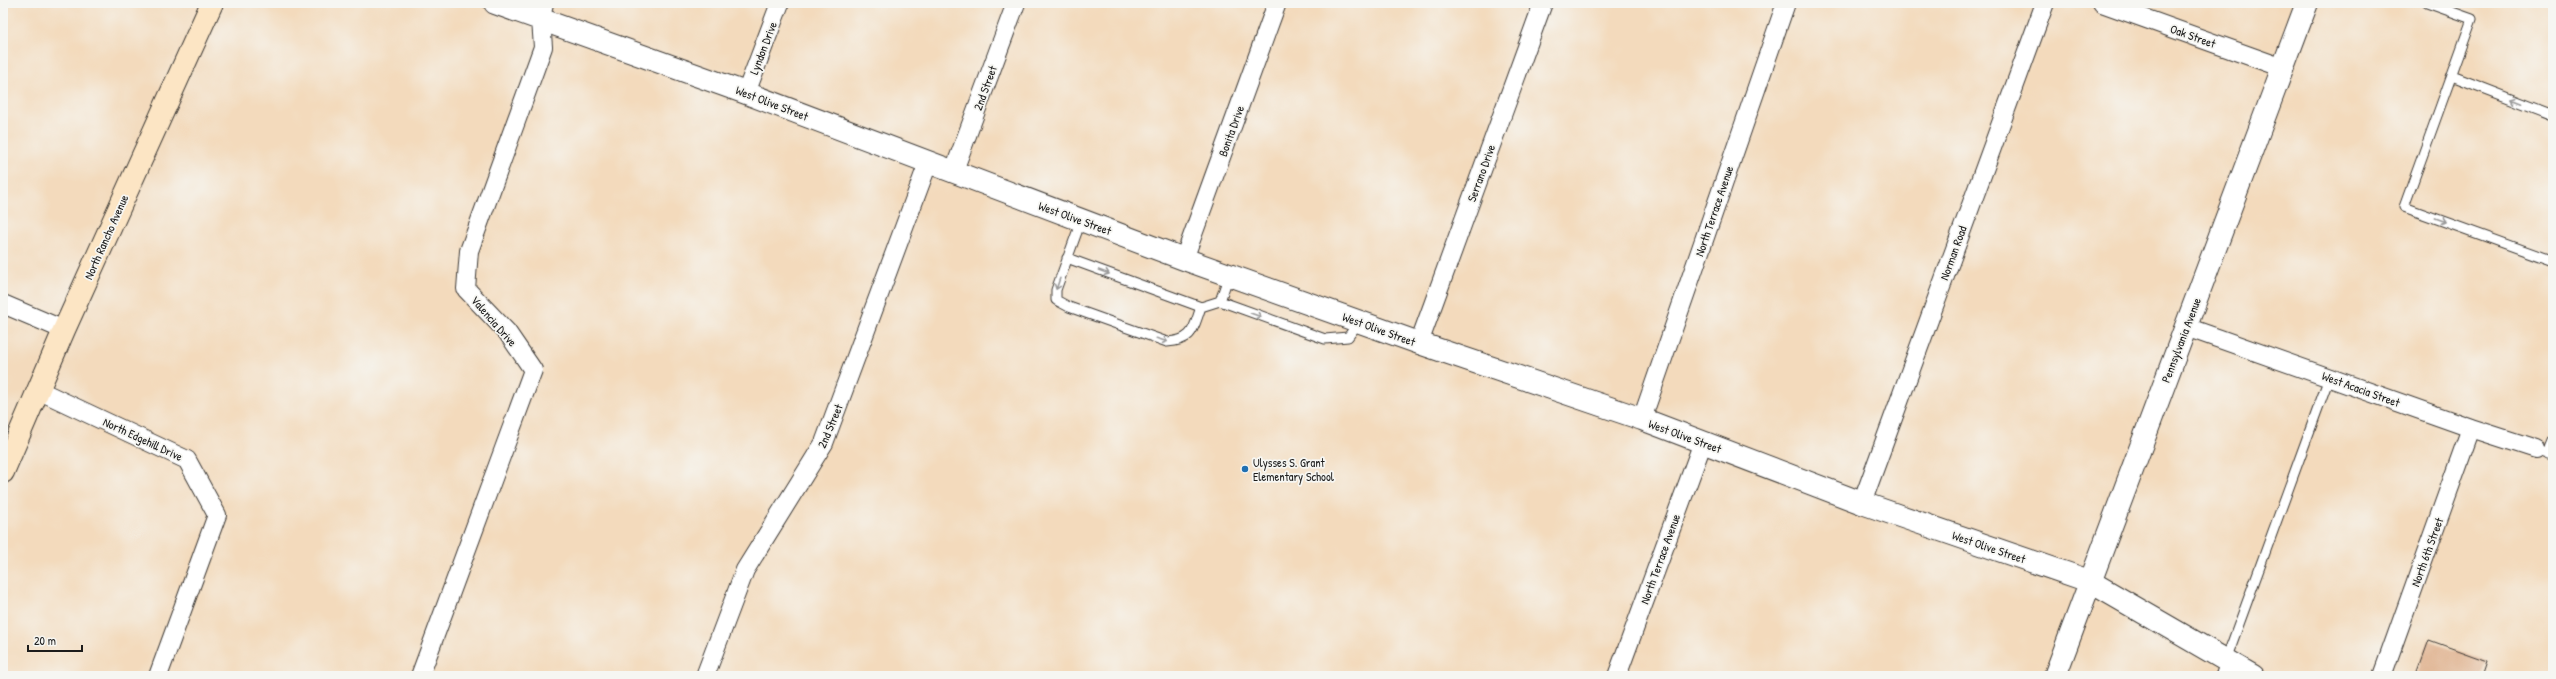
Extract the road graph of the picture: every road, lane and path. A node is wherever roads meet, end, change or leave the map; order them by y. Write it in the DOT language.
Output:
graph roads {
  1 [pos="212,3"];
  2 [pos="495,3"];
  3 [pos="780,3"];
  4 [pos="1016,3"];
  5 [pos="1277,3"];
  6 [pos="1543,3"];
  7 [pos="1786,3"];
  8 [pos="2045,3"];
  9 [pos="2102,3"];
  10 [pos="2307,3"];
  11 [pos="2427,3"];
  12 [pos="543,12"];
  13 [pos="2283,68"];
  14 [pos="2452,76"];
  15 [pos="746,93"];
  16 [pos="2553,115"];
  17 [pos="928,163"];
  18 [pos="953,173"];
  19 [pos="1080,221"];
  20 [pos="1067,258"];
  21 [pos="1184,259"];
  22 [pos="2553,262"];
  23 [pos="1229,275"];
  24 [pos="1220,301"];
  25 [pos="3,304"];
  26 [pos="1201,307"];
  27 [pos="1359,322"];
  28 [pos="2186,327"];
  29 [pos="64,330"];
  30 [pos="1419,343"];
  31 [pos="2329,378"];
  32 [pos="38,390"];
  33 [pos="1642,419"];
  34 [pos="2471,428"];
  35 [pos="1703,442"];
  36 [pos="2553,442"];
  37 [pos="2546,453"];
  38 [pos="3,472"];
  39 [pos="1862,503"];
  40 [pos="2089,581"];
  41 [pos="2223,668"];
  42 [pos="158,676"];
  43 [pos="420,676"];
  44 [pos="705,676"];
  45 [pos="1617,676"];
  46 [pos="2055,676"];
  47 [pos="2253,676"];
  48 [pos="2382,676"];
  1 -- 29 [label="main road, North Rancho Avenue"];
  2 -- 12 [label="street, West Olive Street"];
  3 -- 15 [label="street, Lyndon Drive"];
  4 -- 18 [label="street, 2nd Street"];
  5 -- 21 [label="street, Bonita Drive"];
  6 -- 30 [label="street, Serrano Drive"];
  7 -- 33 [label="street, North Terrace Avenue"];
  8 -- 39 [label="street, Norman Road"];
  9 -- 13 [label="street, Oak Street"];
  10 -- 13 [label="street, Pennsylvania Avenue"];
  11 -- 14 [label="lane"];
  12 -- 15 [label="street, West Olive Street"];
  12 -- 43 [label="street, Valencia Drive"];
  13 -- 28 [label="street, Pennsylvania Avenue"];
  16 -- 14 [label="lane, one-way"];
  14 -- 22 [label="lane, one-way"];
  15 -- 17 [label="street, West Olive Street"];
  17 -- 18 [label="street, West Olive Street"];
  17 -- 44 [label="street, 2nd Street"];
  18 -- 19 [label="street, West Olive Street"];
  19 -- 20 [label="lane"];
  19 -- 21 [label="street, West Olive Street"];
  20 -- 26 [label="lane, one-way"];
  20 -- 26 [label="lane, one-way"];
  21 -- 23 [label="street, West Olive Street"];
  23 -- 24 [label="lane"];
  23 -- 27 [label="street, West Olive Street"];
  24 -- 26 [label="lane"];
  24 -- 27 [label="lane, one-way"];
  25 -- 29 [label="street"];
  27 -- 30 [label="street, West Olive Street"];
  28 -- 31 [label="street, West Acacia Street"];
  28 -- 40 [label="street, Pennsylvania Avenue"];
  29 -- 32 [label="main road, North Rancho Avenue"];
  30 -- 33 [label="street, West Olive Street"];
  31 -- 34 [label="street, West Acacia Street"];
  31 -- 41 [label="lane"];
  32 -- 38 [label="main road, North Rancho Avenue"];
  32 -- 42 [label="street, North Edgehill Drive"];
  33 -- 35 [label="street, West Olive Street"];
  34 -- 37 [label="street, West Acacia Street"];
  34 -- 48 [label="street, North 6th Street"];
  35 -- 39 [label="street, West Olive Street"];
  35 -- 45 [label="street, North Terrace Avenue"];
  36 -- 37 [label="lane"];
  39 -- 40 [label="street, West Olive Street"];
  40 -- 41 [label="street, West Olive Street"];
  40 -- 46 [label="street, Pennsylvania Avenue"];
  41 -- 47 [label="street, West Olive Street"];
}
